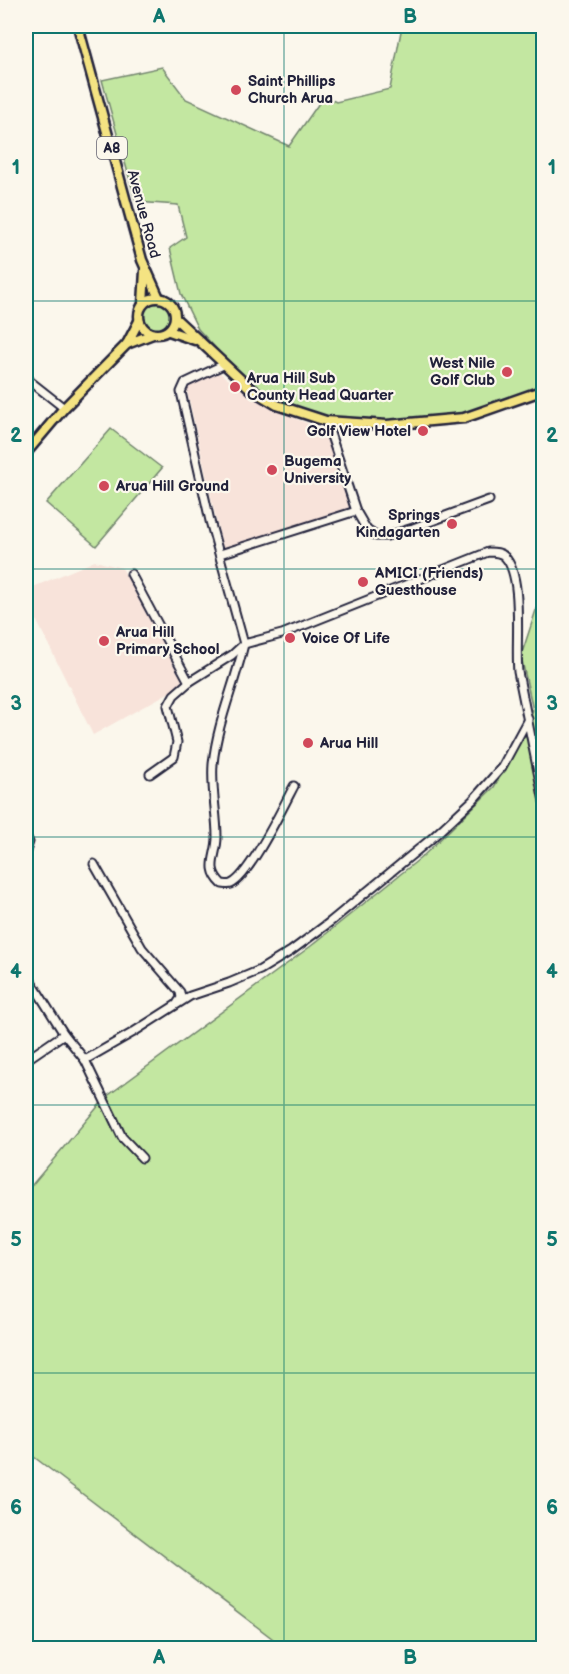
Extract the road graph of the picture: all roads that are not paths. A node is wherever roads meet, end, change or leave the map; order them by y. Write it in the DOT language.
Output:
graph roads {
  1 [pos="78,26"];
  2 [pos="145,271"];
  3 [pos="159,298"];
  4 [pos="143,304"];
  5 [pos="176,319"];
  6 [pos="140,321"];
  7 [pos="169,331"];
  8 [pos="153,334"];
  9 [pos="198,341"];
  10 [pos="127,344"];
  11 [pos="223,365"];
  12 [pos="26,378"];
  13 [pos="543,390"];
  14 [pos="64,408"];
  15 [pos="326,422"];
  16 [pos="26,453"];
  17 [pos="489,500"];
  18 [pos="356,511"];
  19 [pos="220,554"];
  20 [pos="131,574"];
  21 [pos="244,644"];
  22 [pos="189,682"];
  23 [pos="528,719"];
  24 [pos="150,774"];
  25 [pos="294,786"];
  26 [pos="543,802"];
  27 [pos="26,836"];
  28 [pos="26,851"];
  29 [pos="94,864"];
  30 [pos="26,973"];
  31 [pos="178,1002"];
  32 [pos="64,1034"];
  33 [pos="26,1060"];
  34 [pos="86,1060"];
  35 [pos="142,1158"];
  1 -- 2 [label="main road, Avenue Road / A8"];
  2 -- 3 [label="main road, Avenue Road"];
  2 -- 4 [label="main road, Avenue Road / A8"];
  3 -- 4 [label="main road"];
  3 -- 5 [label="main road"];
  4 -- 6 [label="main road, A8"];
  5 -- 7 [label="main road"];
  5 -- 9 [label="main road"];
  6 -- 8 [label="main road"];
  6 -- 10 [label="main road, A8"];
  7 -- 8 [label="main road"];
  7 -- 9 [label="main road"];
  8 -- 10 [label="main road"];
  9 -- 11 [label="main road"];
  10 -- 14 [label="main road, A8"];
  11 -- 15 [label="main road"];
  11 -- 19 [label="street"];
  12 -- 14 [label="street"];
  13 -- 15 [label="main road"];
  14 -- 16 [label="main road, A8"];
  15 -- 18 [label="street"];
  17 -- 18 [label="street"];
  18 -- 19 [label="street"];
  19 -- 21 [label="street"];
  20 -- 22 [label="street"];
  21 -- 22 [label="street"];
  21 -- 23 [label="street"];
  21 -- 25 [label="street"];
  22 -- 24 [label="street"];
  23 -- 26 [label="street"];
  23 -- 31 [label="street"];
  27 -- 28 [label="street"];
  29 -- 31 [label="street"];
  30 -- 32 [label="street"];
  31 -- 34 [label="street"];
  32 -- 33 [label="street"];
  32 -- 34 [label="street"];
  34 -- 35 [label="street"];
}
